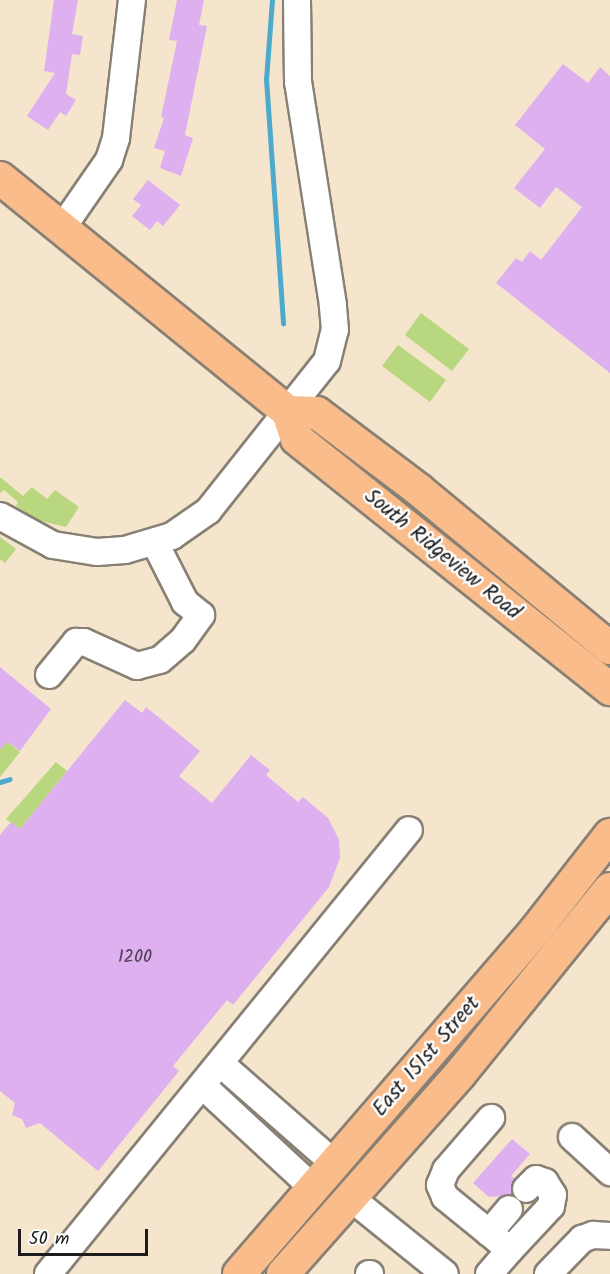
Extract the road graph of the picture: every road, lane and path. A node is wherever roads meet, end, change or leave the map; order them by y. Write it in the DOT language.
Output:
graph roads {
  1 [pos="132,0"];
  2 [pos="297,0"];
  3 [pos="0,178"];
  4 [pos="62,228"];
  5 [pos="288,412"];
  6 [pos="0,516"];
  7 [pos="155,543"];
  8 [pos="610,648"];
  9 [pos="49,675"];
  10 [pos="610,689"];
  11 [pos="409,831"];
  12 [pos="610,835"];
  13 [pos="610,890"];
  14 [pos="495,977"];
  15 [pos="221,1064"];
  16 [pos="203,1086"];
  17 [pos="490,1118"];
  18 [pos="572,1137"];
  19 [pos="335,1164"];
  20 [pos="610,1172"];
  21 [pos="313,1188"];
  22 [pos="526,1189"];
  23 [pos="352,1199"];
  24 [pos="509,1209"];
  25 [pos="489,1233"];
  26 [pos="610,1236"];
  27 [pos="510,1250"];
  28 [pos="48,1274"];
  29 [pos="239,1274"];
  30 [pos="261,1274"];
  31 [pos="283,1274"];
  32 [pos="445,1274"];
  33 [pos="489,1274"];
  34 [pos="548,1274"];
  1 -- 4 [label="street"];
  2 -- 5 [label="street"];
  3 -- 4 [label="main road"];
  4 -- 5 [label="main road"];
  5 -- 7 [label="street"];
  5 -- 8 [label="main road, South Ridgeview Road"];
  5 -- 10 [label="main road, South Ridgeview Road"];
  6 -- 7 [label="street"];
  7 -- 9 [label="street"];
  11 -- 15 [label="street"];
  12 -- 14 [label="main road, East 151st Street"];
  13 -- 23 [label="main road, East 151st Street"];
  14 -- 19 [label="main road, East 151st Street"];
  14 -- 23 [label="main road"];
  15 -- 16 [label="street"];
  15 -- 19 [label="street"];
  16 -- 21 [label="street"];
  16 -- 28 [label="street"];
  17 -- 25 [label="street"];
  18 -- 20 [label="street"];
  19 -- 21 [label="main road, East 151st Street"];
  21 -- 29 [label="main road, East 151st Street"];
  21 -- 30 [label="main road"];
  22 -- 27 [label="street"];
  23 -- 31 [label="main road, East 151st Street"];
  23 -- 32 [label="street"];
  24 -- 25 [label="street"];
  25 -- 27 [label="street"];
  26 -- 34 [label="street"];
  27 -- 33 [label="street"];
}
